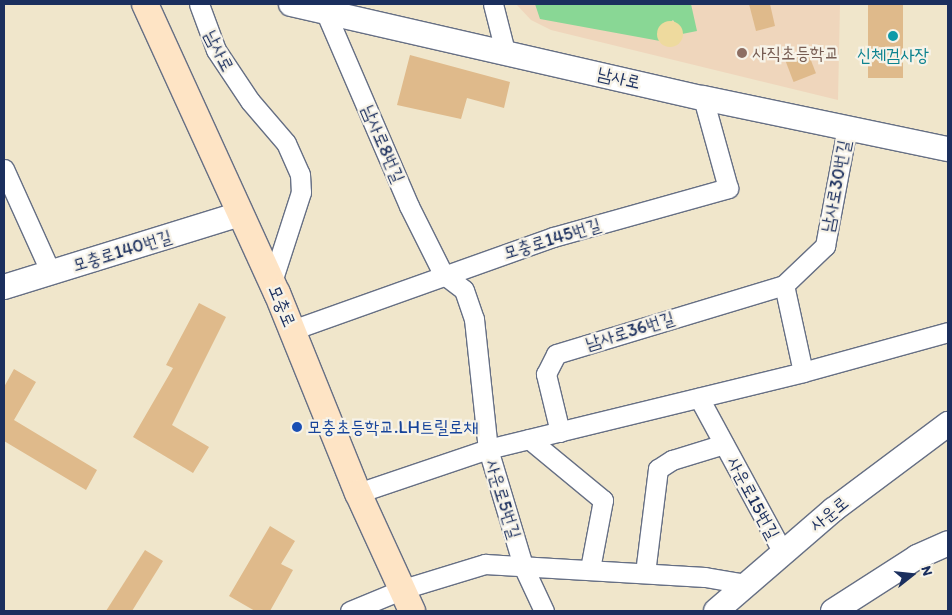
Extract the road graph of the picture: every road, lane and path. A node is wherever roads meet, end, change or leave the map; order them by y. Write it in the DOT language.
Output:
graph roads {
  1 [pos="145,4"];
  2 [pos="199,4"];
  3 [pos="291,4"];
  4 [pos="493,4"];
  5 [pos="324,8"];
  6 [pos="505,51"];
  7 [pos="703,98"];
  8 [pos="847,129"];
  9 [pos="948,149"];
  10 [pos="4,170"];
  11 [pos="240,214"];
  12 [pos="51,273"];
  13 [pos="443,274"];
  14 [pos="272,282"];
  15 [pos="784,284"];
  16 [pos="4,288"];
  17 [pos="292,330"];
  18 [pos="948,332"];
  19 [pos="803,372"];
  20 [pos="699,398"];
  21 [pos="948,424"];
  22 [pos="560,432"];
  23 [pos="529,439"];
  24 [pos="724,444"];
  25 [pos="488,449"];
  26 [pos="358,493"];
  27 [pos="948,543"];
  28 [pos="782,553"];
  29 [pos="523,566"];
  30 [pos="590,568"];
  31 [pos="645,572"];
  32 [pos="746,584"];
  33 [pos="407,600"];
  34 [pos="350,611"];
  35 [pos="544,611"];
  36 [pos="716,611"];
  37 [pos="833,611"];
  1 -- 11 [label="main road, 모충로"];
  2 -- 14 [label="street, 남사로"];
  3 -- 5 [label="street, 남사로"];
  4 -- 6 [label="street"];
  5 -- 6 [label="street, 남사로"];
  5 -- 13 [label="street, 남사로8번길"];
  6 -- 7 [label="street, 남사로"];
  7 -- 8 [label="street, 남사로"];
  7 -- 13 [label="street, 모충로145번길"];
  8 -- 9 [label="street, 남사로"];
  8 -- 15 [label="street, 남사로30번길"];
  10 -- 12 [label="street"];
  11 -- 12 [label="street, 모충로140번길"];
  11 -- 14 [label="main road, 모충로"];
  12 -- 16 [label="street, 모충로140번길"];
  13 -- 17 [label="street, 모충로145번길"];
  13 -- 25 [label="street, 사운로5번길"];
  14 -- 17 [label="main road, 모충로"];
  15 -- 19 [label="street"];
  15 -- 22 [label="street, 남사로36번길"];
  17 -- 26 [label="main road, 모충로"];
  18 -- 19 [label="street"];
  19 -- 20 [label="street"];
  20 -- 22 [label="street"];
  20 -- 24 [label="street, 사운로15번길"];
  21 -- 28 [label="street, 사운로"];
  22 -- 23 [label="street"];
  23 -- 25 [label="street"];
  23 -- 30 [label="street"];
  24 -- 28 [label="street, 사운로15번길"];
  24 -- 31 [label="street, 사운로15번길"];
  25 -- 26 [label="street"];
  25 -- 29 [label="street, 사운로5번길"];
  26 -- 33 [label="main road, 모충로"];
  27 -- 37 [label="street"];
  28 -- 32 [label="street, 사운로"];
  29 -- 30 [label="street"];
  29 -- 33 [label="street"];
  29 -- 35 [label="street, 사운로5번길"];
  30 -- 31 [label="street"];
  31 -- 32 [label="street"];
  32 -- 36 [label="street, 사운로"];
  33 -- 34 [label="street"];
}
